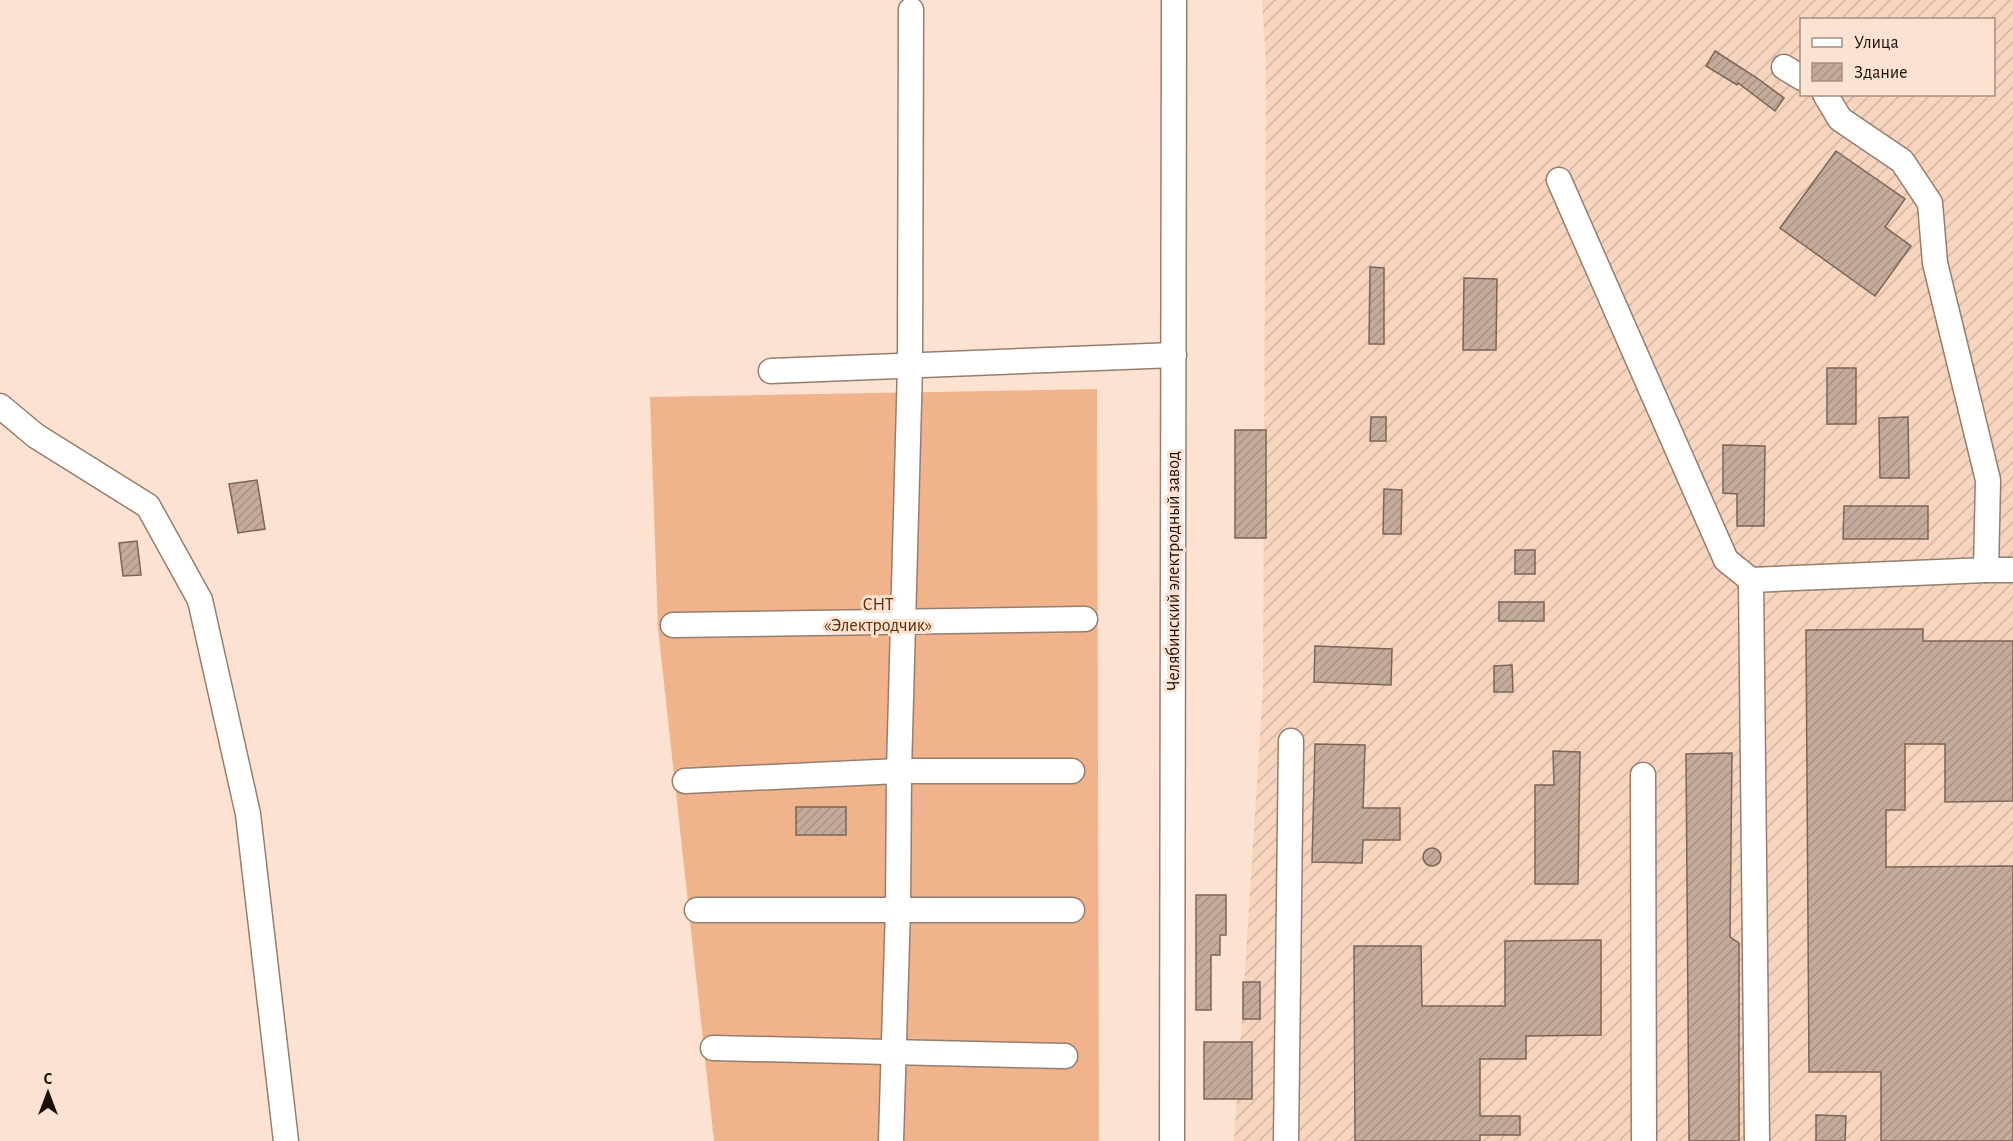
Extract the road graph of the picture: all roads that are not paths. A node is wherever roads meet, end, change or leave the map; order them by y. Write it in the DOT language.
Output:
graph roads {
  1 [pos="1174,0"];
  2 [pos="911,10"];
  3 [pos="1826,96"];
  4 [pos="1559,180"];
  5 [pos="1174,355"];
  6 [pos="910,366"];
  7 [pos="771,370"];
  8 [pos="0,406"];
  9 [pos="1986,570"];
  10 [pos="2013,570"];
  11 [pos="1751,580"];
  12 [pos="1085,619"];
  13 [pos="903,622"];
  14 [pos="673,625"];
  15 [pos="1291,741"];
  16 [pos="899,771"];
  17 [pos="1072,771"];
  18 [pos="1643,775"];
  19 [pos="684,781"];
  20 [pos="898,908"];
  21 [pos="697,910"];
  22 [pos="1072,910"];
  23 [pos="713,1048"];
  24 [pos="894,1052"];
  25 [pos="1065,1056"];
  26 [pos="286,1141"];
  27 [pos="891,1141"];
  28 [pos="1172,1141"];
  29 [pos="1286,1141"];
  30 [pos="1644,1141"];
  31 [pos="1757,1141"];
  1 -- 5 [label="street, Челябинский электродный завод"];
  2 -- 6 [label="street"];
  3 -- 9 [label="street"];
  4 -- 11 [label="street"];
  5 -- 6 [label="street"];
  5 -- 28 [label="street, Челябинский электродный завод"];
  6 -- 7 [label="street"];
  6 -- 13 [label="street"];
  8 -- 26 [label="street"];
  9 -- 10 [label="street"];
  9 -- 11 [label="street"];
  11 -- 31 [label="street"];
  12 -- 13 [label="street"];
  13 -- 14 [label="street"];
  13 -- 16 [label="street"];
  15 -- 29 [label="street"];
  16 -- 17 [label="street"];
  16 -- 19 [label="street"];
  16 -- 20 [label="street"];
  18 -- 30 [label="street"];
  20 -- 21 [label="street"];
  20 -- 22 [label="street"];
  20 -- 24 [label="street"];
  23 -- 24 [label="street"];
  24 -- 25 [label="street"];
  24 -- 27 [label="street"];
}
